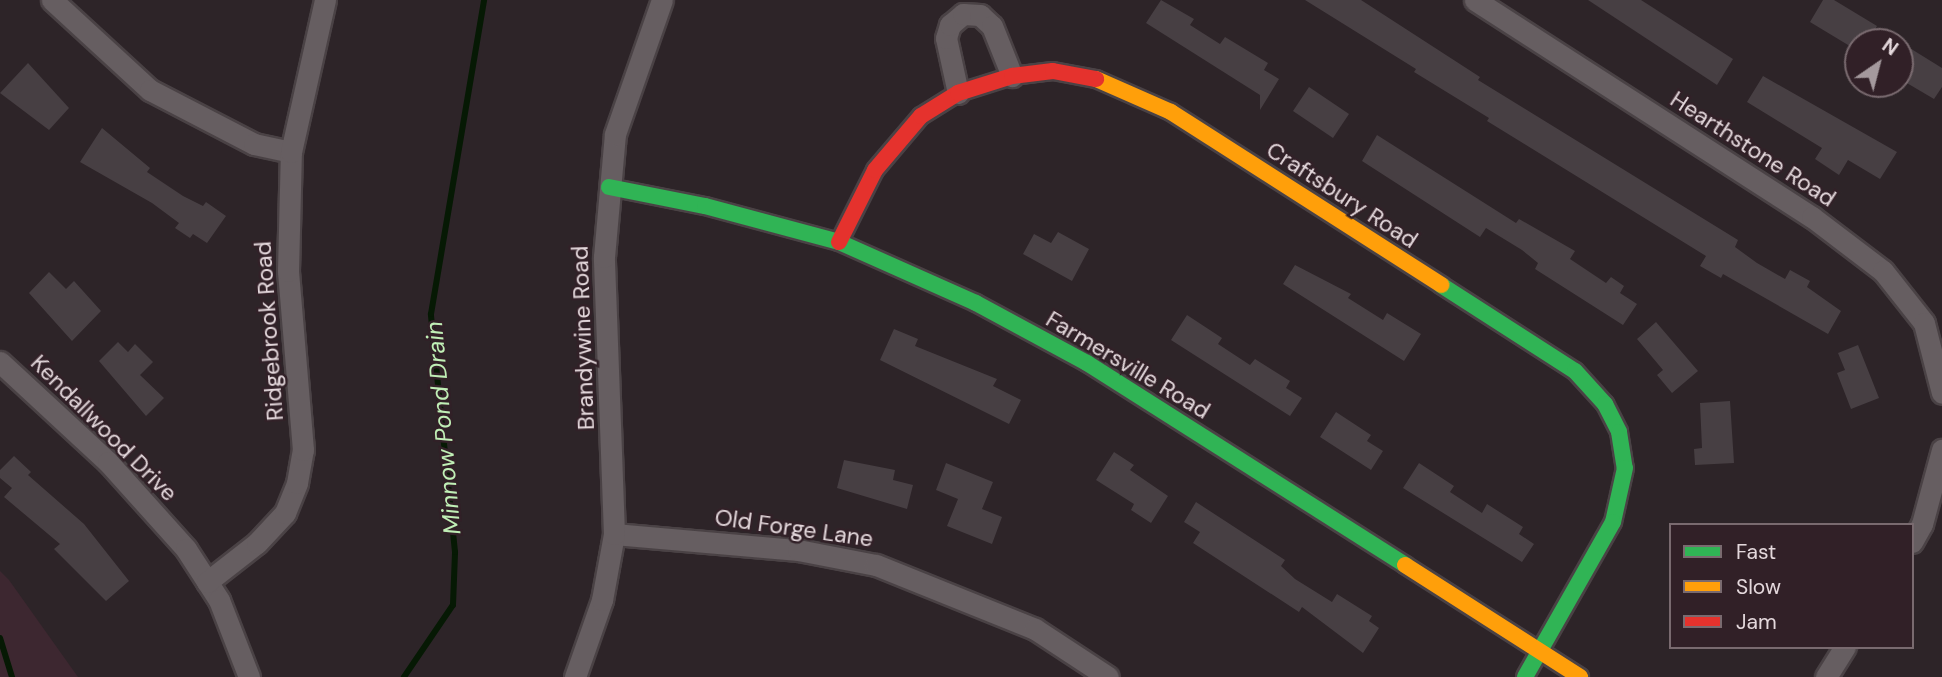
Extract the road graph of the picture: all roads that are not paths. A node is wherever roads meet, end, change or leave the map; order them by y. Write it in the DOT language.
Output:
graph roads {
  1 [pos="52,0"];
  2 [pos="325,0"];
  3 [pos="662,0"];
  4 [pos="1475,0"];
  5 [pos="1012,76"];
  6 [pos="958,93"];
  7 [pos="291,152"];
  8 [pos="609,187"];
  9 [pos="839,242"];
  10 [pos="0,362"];
  11 [pos="1942,393"];
  12 [pos="1942,450"];
  13 [pos="614,534"];
  14 [pos="1914,539"];
  15 [pos="208,582"];
  16 [pos="1844,649"];
  17 [pos="1541,652"];
  18 [pos="249,677"];
  19 [pos="575,677"];
  20 [pos="1108,677"];
  21 [pos="1525,677"];
  22 [pos="1580,677"];
  23 [pos="1826,677"];
  1 -- 7 [label="street"];
  2 -- 7 [label="street, Ridgebrook Road"];
  3 -- 8 [label="street, Brandywine Road"];
  4 -- 11 [label="street, Hearthstone Road"];
  5 -- 6 [label="street, Craftsbury Road"];
  5 -- 6 [label="street"];
  5 -- 17 [label="street, Craftsbury Road"];
  6 -- 9 [label="street, Craftsbury Road"];
  7 -- 15 [label="street, Ridgebrook Road"];
  8 -- 9 [label="street, Farmersville Road"];
  8 -- 13 [label="street, Brandywine Road"];
  9 -- 17 [label="street, Farmersville Road"];
  10 -- 15 [label="street, Kendallwood Drive"];
  12 -- 14 [label="street"];
  13 -- 19 [label="street, Brandywine Road"];
  13 -- 20 [label="street, Old Forge Lane"];
  15 -- 18 [label="street, Kendallwood Drive"];
  16 -- 23 [label="street"];
  17 -- 21 [label="street"];
  17 -- 22 [label="street, Farmersville Road"];
}
